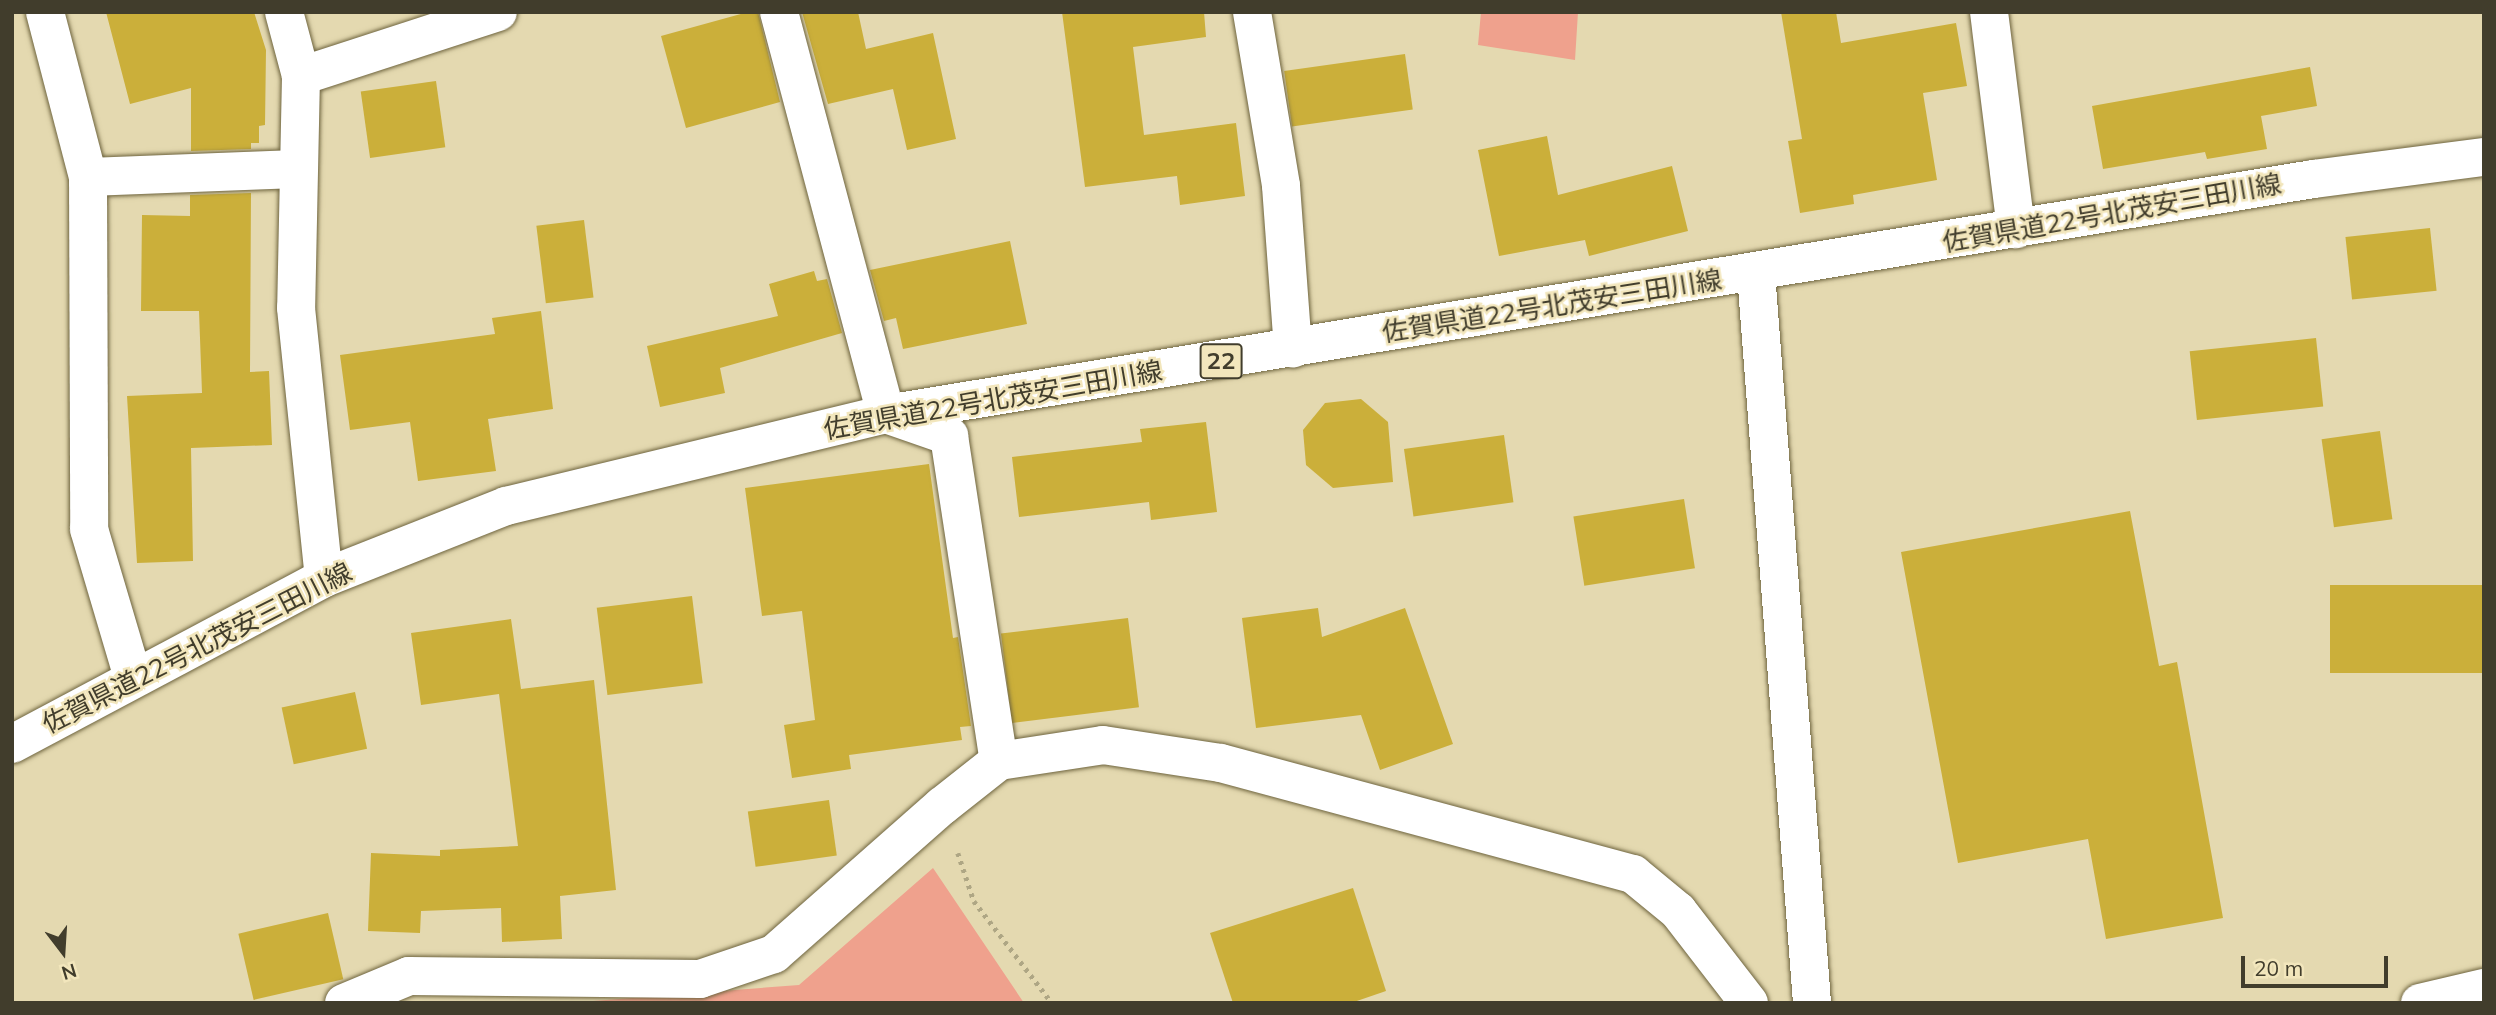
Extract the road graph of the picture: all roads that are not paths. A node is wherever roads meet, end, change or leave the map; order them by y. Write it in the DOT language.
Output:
graph roads {
  1 [pos="45,12"];
  2 [pos="284,12"];
  3 [pos="498,12"];
  4 [pos="779,12"];
  5 [pos="1252,12"];
  6 [pos="1989,12"];
  7 [pos="301,76"];
  8 [pos="2484,157"];
  9 [pos="298,169"];
  10 [pos="88,177"];
  11 [pos="2016,229"];
  12 [pos="1756,273"];
  13 [pos="1293,349"];
  14 [pos="886,414"];
  15 [pos="324,578"];
  16 [pos="133,678"];
  17 [pos="12,744"];
  18 [pos="999,761"];
  19 [pos="2484,988"];
  20 [pos="344,1003"];
  21 [pos="1749,1003"];
  22 [pos="1812,1003"];
  23 [pos="2420,1003"];
  1 -- 10 [label="street"];
  2 -- 7 [label="street"];
  3 -- 7 [label="street"];
  4 -- 14 [label="street"];
  5 -- 13 [label="street"];
  6 -- 11 [label="street"];
  7 -- 9 [label="street"];
  8 -- 11 [label="street, 佐賀県道22号北茂安三田川線 / 22"];
  9 -- 10 [label="street"];
  9 -- 15 [label="street"];
  10 -- 16 [label="street"];
  11 -- 12 [label="street, 佐賀県道22号北茂安三田川線 / 22"];
  12 -- 13 [label="street, 佐賀県道22号北茂安三田川線 / 22"];
  12 -- 22 [label="street"];
  13 -- 14 [label="street, 佐賀県道22号北茂安三田川線 / 22"];
  14 -- 15 [label="street, 佐賀県道22号北茂安三田川線 / 22"];
  14 -- 18 [label="street"];
  15 -- 16 [label="street, 佐賀県道22号北茂安三田川線 / 22"];
  16 -- 17 [label="street, 佐賀県道22号北茂安三田川線 / 22"];
  18 -- 20 [label="street"];
  18 -- 21 [label="street"];
  19 -- 23 [label="street"];
}
